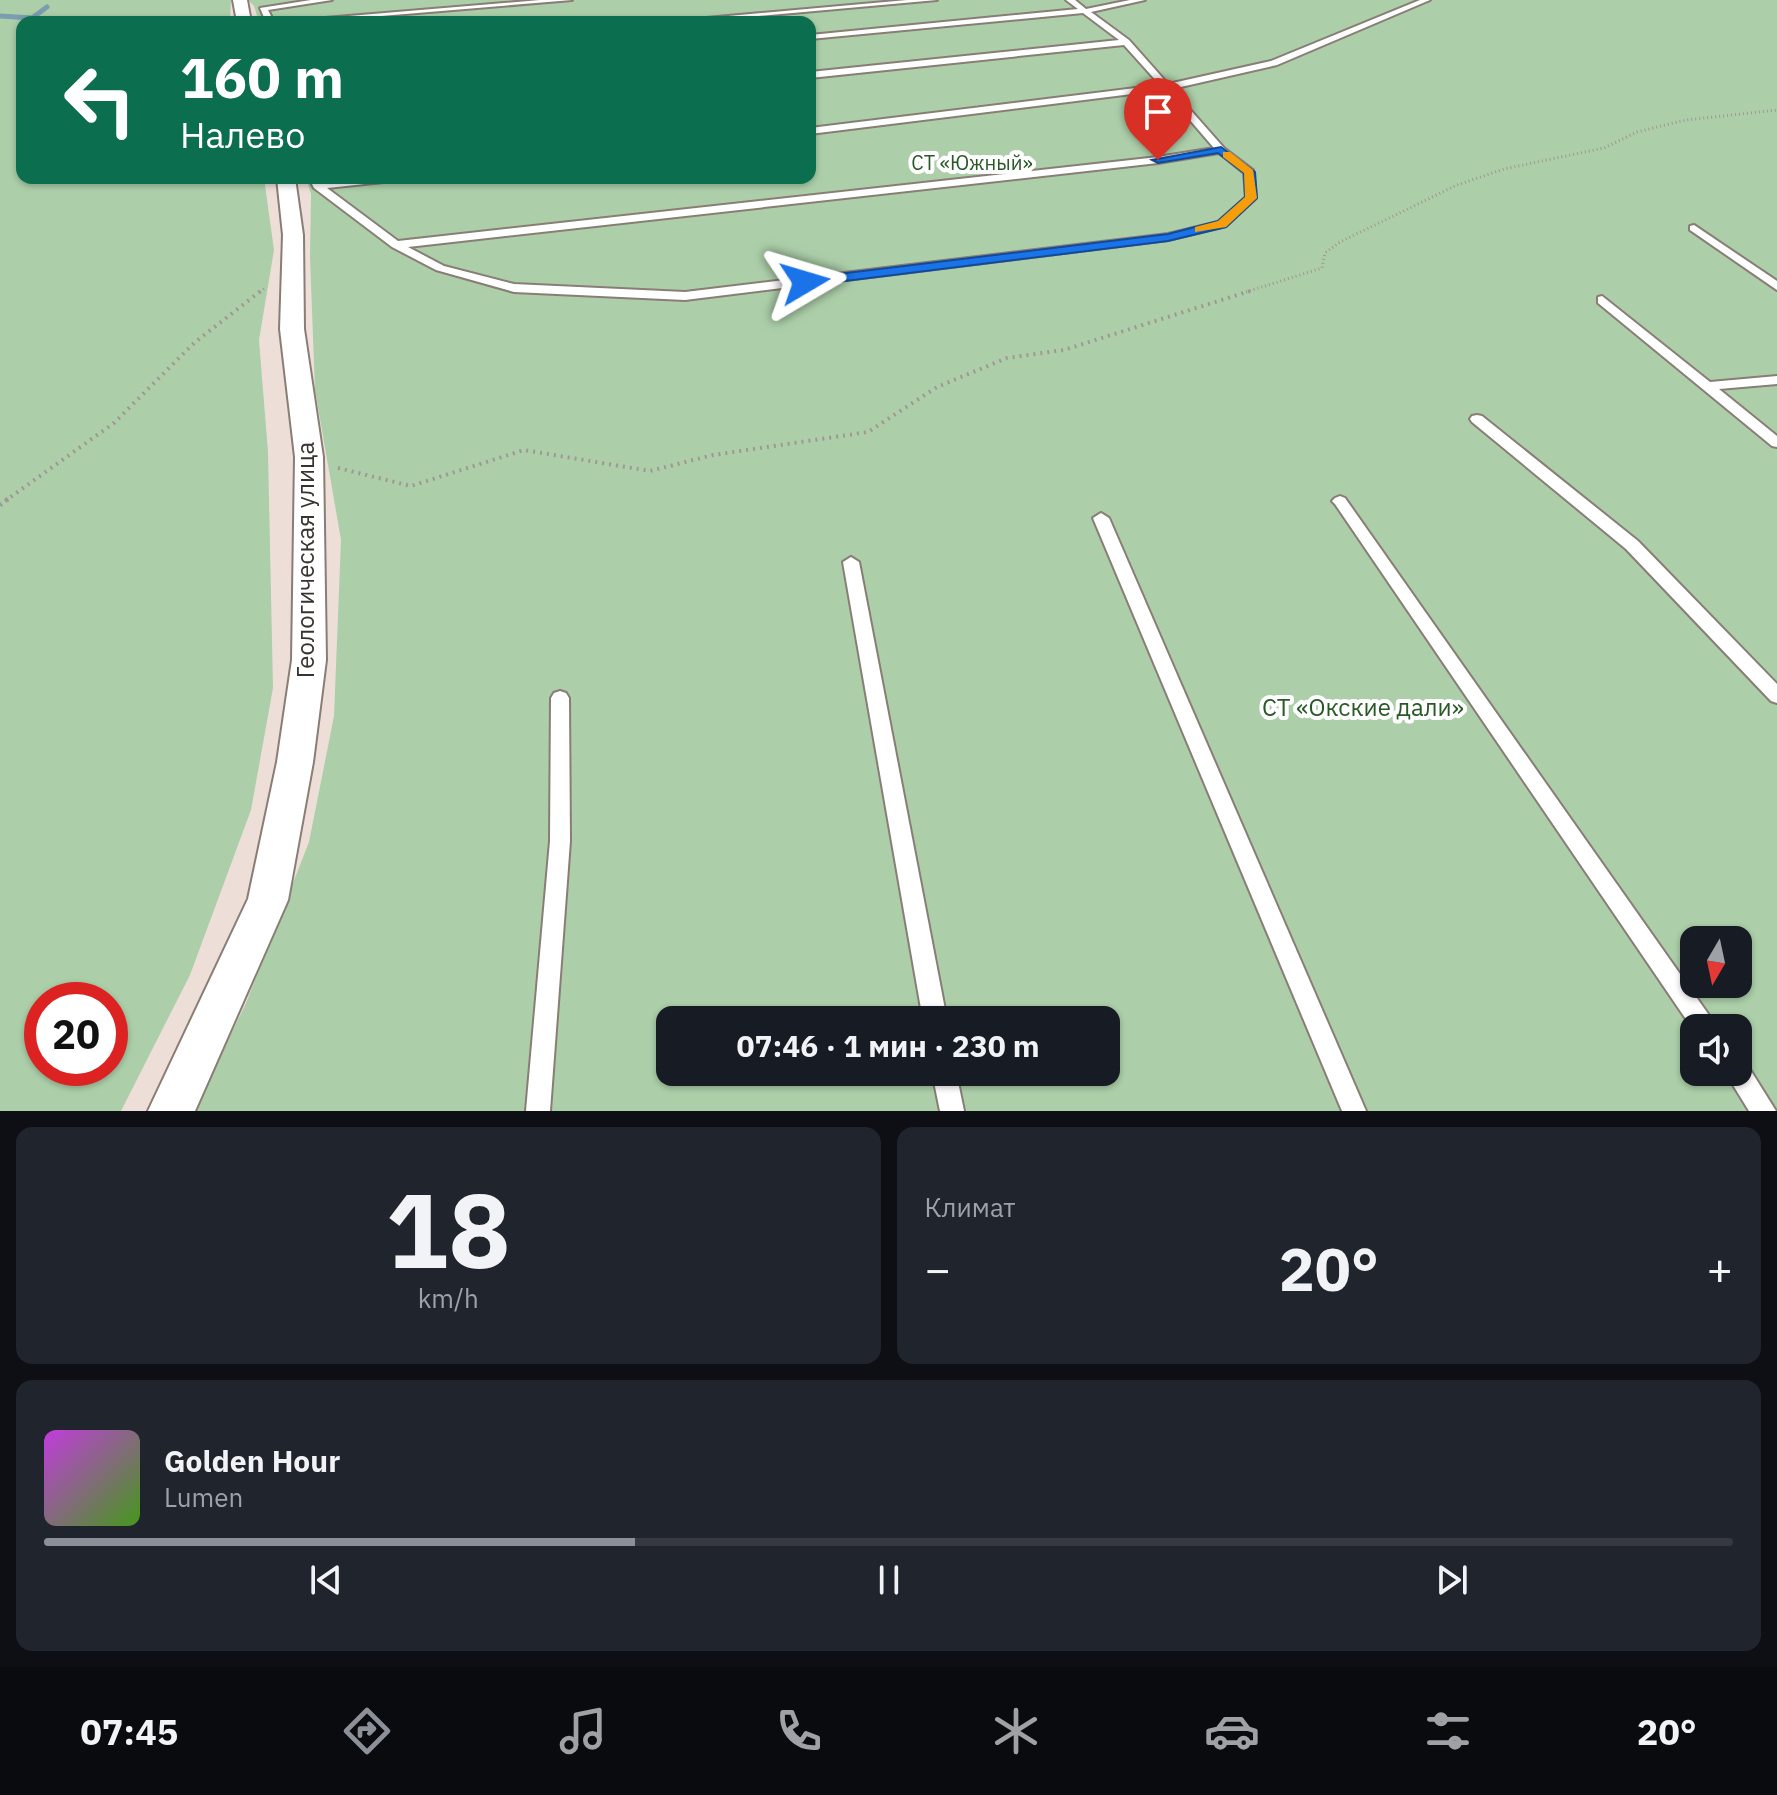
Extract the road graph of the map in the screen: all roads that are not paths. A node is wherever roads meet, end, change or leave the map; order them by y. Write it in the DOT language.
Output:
graph roads {
  1 [pos="328,0"];
  2 [pos="568,0"];
  3 [pos="933,0"];
  4 [pos="1070,0"];
  5 [pos="1141,0"];
  6 [pos="1426,0"];
  7 [pos="1085,11"];
  8 [pos="267,16"];
  9 [pos="359,16"];
  10 [pos="739,16"];
  11 [pos="816,36"];
  12 [pos="1126,42"];
  13 [pos="816,74"];
  14 [pos="1167,87"];
  15 [pos="816,130"];
  16 [pos="1221,150"];
  17 [pos="305,184"];
  18 [pos="310,184"];
  19 [pos="1694,228"];
  20 [pos="396,245"];
  21 [pos="1777,286"];
  22 [pos="1602,300"];
  23 [pos="1777,380"];
  24 [pos="1710,386"];
  25 [pos="1477,419"];
  26 [pos="1777,443"];
  27 [pos="1340,501"];
  28 [pos="1101,518"];
  29 [pos="851,562"];
  30 [pos="1777,696"];
  31 [pos="560,698"];
  32 [pos="932,1006"];
  33 [pos="1696,1014"];
  34 [pos="947,1086"];
  35 [pos="1747,1086"];
  36 [pos="171,1111"];
  37 [pos="538,1111"];
  38 [pos="952,1111"];
  39 [pos="1354,1111"];
  40 [pos="1764,1111"];
  1 -- 8 [label="lane"];
  2 -- 9 [label="lane"];
  3 -- 10 [label="lane"];
  4 -- 7 [label="lane"];
  5 -- 7 [label="lane"];
  6 -- 14 [label="lane"];
  7 -- 11 [label="lane"];
  7 -- 12 [label="lane"];
  12 -- 13 [label="lane"];
  12 -- 14 [label="lane"];
  14 -- 15 [label="lane"];
  14 -- 16 [label="lane"];
  16 -- 20 [label="lane"];
  16 -- 20 [label="lane"];
  17 -- 36 [label="street, Геологическая улица"];
  18 -- 20 [label="lane"];
  19 -- 21 [label="lane"];
  22 -- 24 [label="lane"];
  23 -- 24 [label="lane"];
  24 -- 26 [label="lane"];
  25 -- 30 [label="lane"];
  27 -- 33 [label="lane"];
  28 -- 39 [label="lane"];
  29 -- 32 [label="lane"];
  31 -- 37 [label="lane"];
  34 -- 38 [label="lane"];
  35 -- 40 [label="lane"];
}
